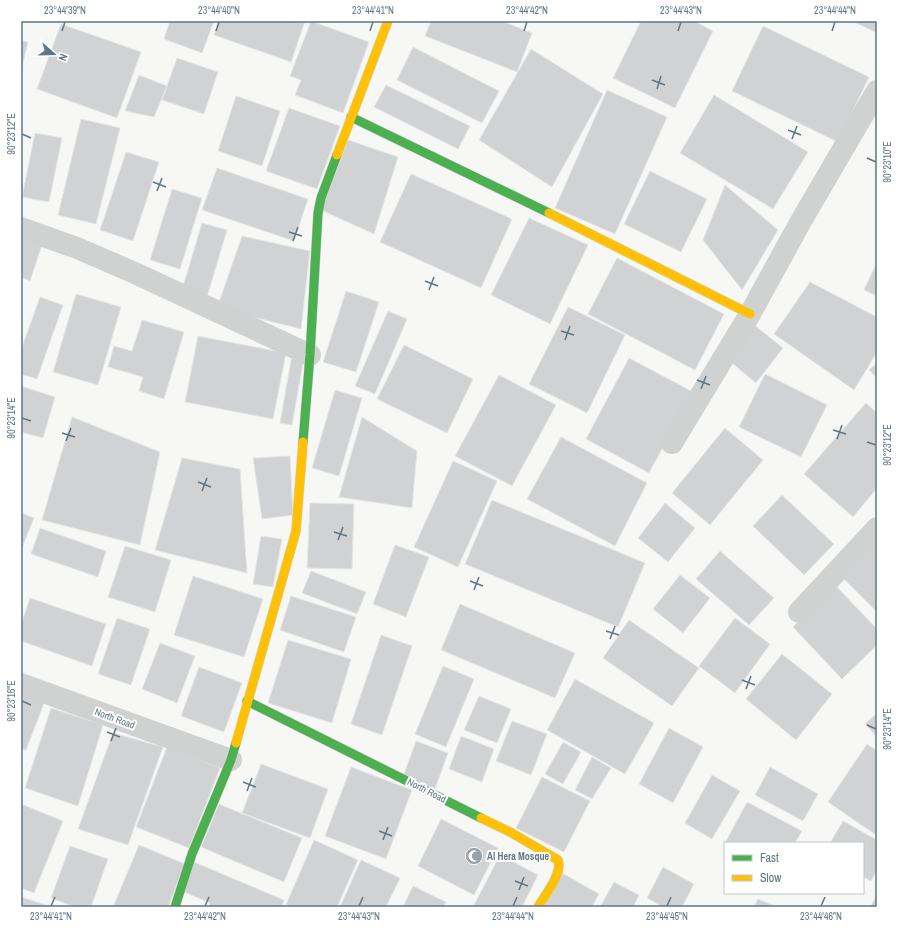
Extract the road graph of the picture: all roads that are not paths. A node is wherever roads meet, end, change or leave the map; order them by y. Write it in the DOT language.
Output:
graph roads {
  1 [pos="388,21"];
  2 [pos="877,90"];
  3 [pos="352,117"];
  4 [pos="21,228"];
  5 [pos="750,314"];
  6 [pos="310,355"];
  7 [pos="672,443"];
  8 [pos="877,528"];
  9 [pos="799,612"];
  10 [pos="21,684"];
  11 [pos="247,701"];
  12 [pos="231,760"];
  13 [pos="175,907"];
  14 [pos="538,907"];
  1 -- 3 [label="street"];
  2 -- 5 [label="street"];
  3 -- 5 [label="street"];
  3 -- 6 [label="street"];
  4 -- 6 [label="street"];
  5 -- 7 [label="street"];
  6 -- 11 [label="street"];
  8 -- 9 [label="street"];
  10 -- 12 [label="street, North Road"];
  11 -- 12 [label="street"];
  11 -- 14 [label="street, North Road"];
  12 -- 13 [label="street"];
}
